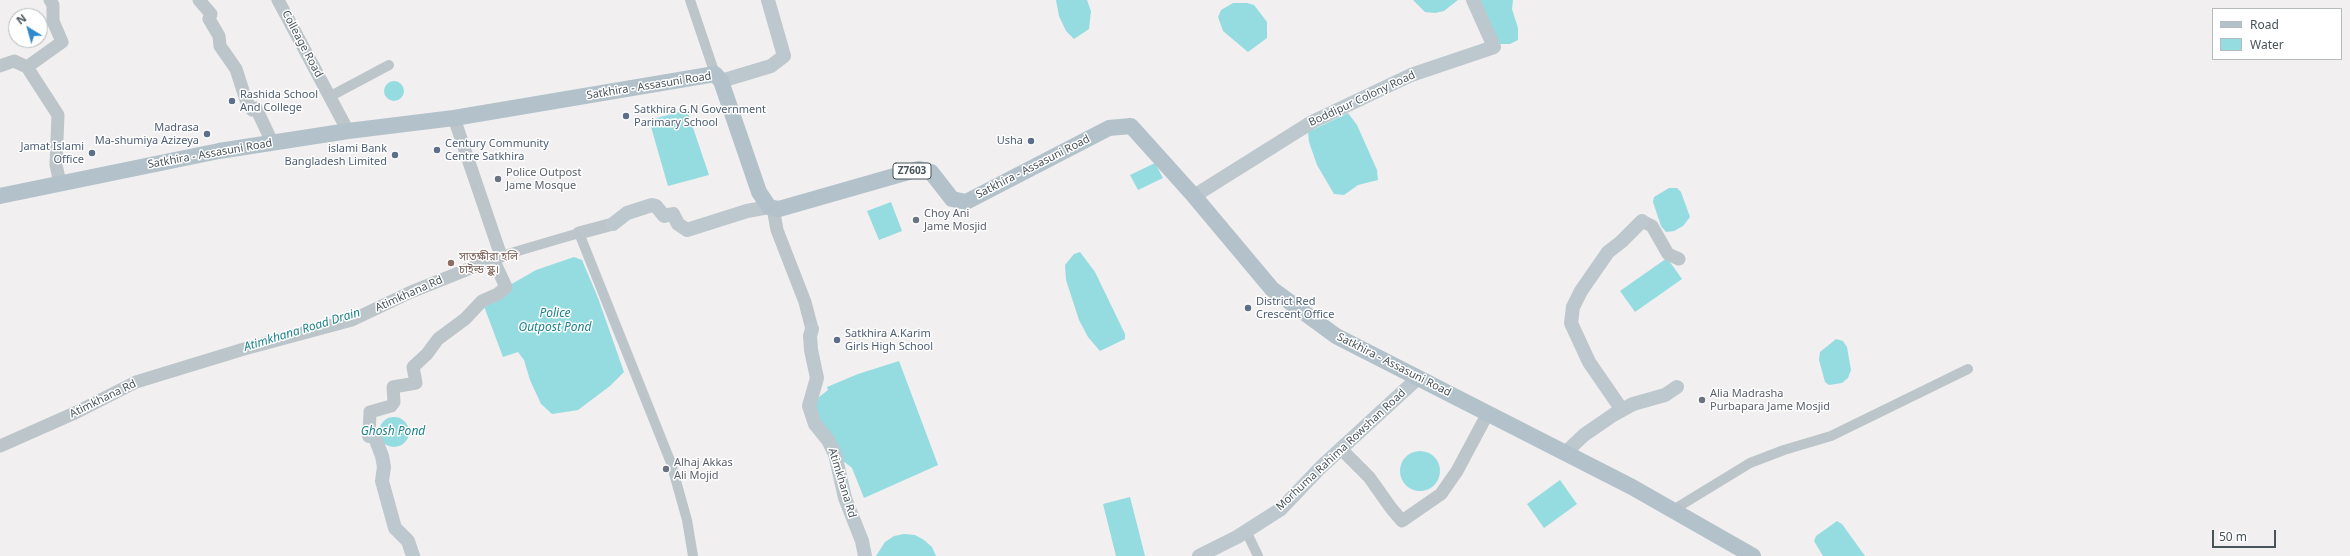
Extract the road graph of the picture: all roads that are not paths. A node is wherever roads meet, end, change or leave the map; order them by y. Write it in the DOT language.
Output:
graph roads {
  1 [pos="50,0"];
  2 [pos="199,0"];
  3 [pos="278,0"];
  4 [pos="690,0"];
  5 [pos="768,0"];
  6 [pos="1473,0"];
  7 [pos="389,65"];
  8 [pos="0,66"];
  9 [pos="27,67"];
  10 [pos="718,78"];
  11 [pos="329,97"];
  12 [pos="454,118"];
  13 [pos="348,131"];
  14 [pos="272,142"];
  15 [pos="60,183"];
  16 [pos="0,196"];
  17 [pos="1194,196"];
  18 [pos="771,207"];
  19 [pos="1642,221"];
  20 [pos="613,224"];
  21 [pos="579,233"];
  22 [pos="497,258"];
  23 [pos="1680,259"];
  24 [pos="812,329"];
  25 [pos="1968,369"];
  26 [pos="1418,378"];
  27 [pos="1677,387"];
  28 [pos="1622,410"];
  29 [pos="1488,413"];
  30 [pos="369,436"];
  31 [pos="0,446"];
  32 [pos="1341,449"];
  33 [pos="1565,453"];
  34 [pos="1673,510"];
  35 [pos="1246,532"];
  36 [pos="1749,555"];
  37 [pos="413,556"];
  38 [pos="693,556"];
  39 [pos="865,556"];
  40 [pos="1199,556"];
  41 [pos="1258,556"];
  1 -- 9 [label="street"];
  2 -- 14 [label="street"];
  3 -- 11 [label="street, Colleage Road"];
  4 -- 10 [label="street"];
  5 -- 10 [label="main road"];
  6 -- 17 [label="main road, Boddipur Colony Road"];
  7 -- 11 [label="street"];
  8 -- 9 [label="street"];
  9 -- 15 [label="street"];
  10 -- 12 [label="main road, Satkhira - Assasuni Road"];
  10 -- 18 [label="main road, Satkhira - Assasuni Road"];
  11 -- 13 [label="street, Colleage Road"];
  12 -- 13 [label="main road, Satkhira - Assasuni Road"];
  12 -- 22 [label="street"];
  13 -- 14 [label="main road, Satkhira - Assasuni Road"];
  14 -- 15 [label="main road, Satkhira - Assasuni Road"];
  15 -- 16 [label="main road, Satkhira - Assasuni Road"];
  17 -- 18 [label="main road, Satkhira - Assasuni Road / Z7603"];
  17 -- 26 [label="main road, Satkhira - Assasuni Road / Z7603"];
  18 -- 20 [label="main road"];
  18 -- 24 [label="street, Atimkhana Rd"];
  19 -- 23 [label="street"];
  19 -- 28 [label="main road"];
  20 -- 21 [label="street"];
  21 -- 22 [label="street"];
  21 -- 38 [label="street"];
  22 -- 30 [label="street"];
  22 -- 31 [label="street, Atimkhana Rd"];
  24 -- 39 [label="main road, Atimkhana Rd"];
  25 -- 34 [label="street"];
  26 -- 29 [label="main road, Satkhira - Assasuni Road / Z7603"];
  26 -- 32 [label="main road, Morhuma Rahima Rowshan Road"];
  27 -- 28 [label="main road"];
  28 -- 33 [label="main road"];
  29 -- 32 [label="street"];
  29 -- 33 [label="main road, Satkhira - Assasuni Road / Z7603"];
  30 -- 37 [label="main road"];
  32 -- 35 [label="main road, Morhuma Rahima Rowshan Road"];
  33 -- 34 [label="main road, Satkhira - Assasuni Road / Z7603"];
  34 -- 36 [label="main road, Satkhira - Assasuni Road / Z7603"];
  35 -- 40 [label="main road, Morhuma Rahima Rowshan Road"];
  35 -- 41 [label="street"];
}
